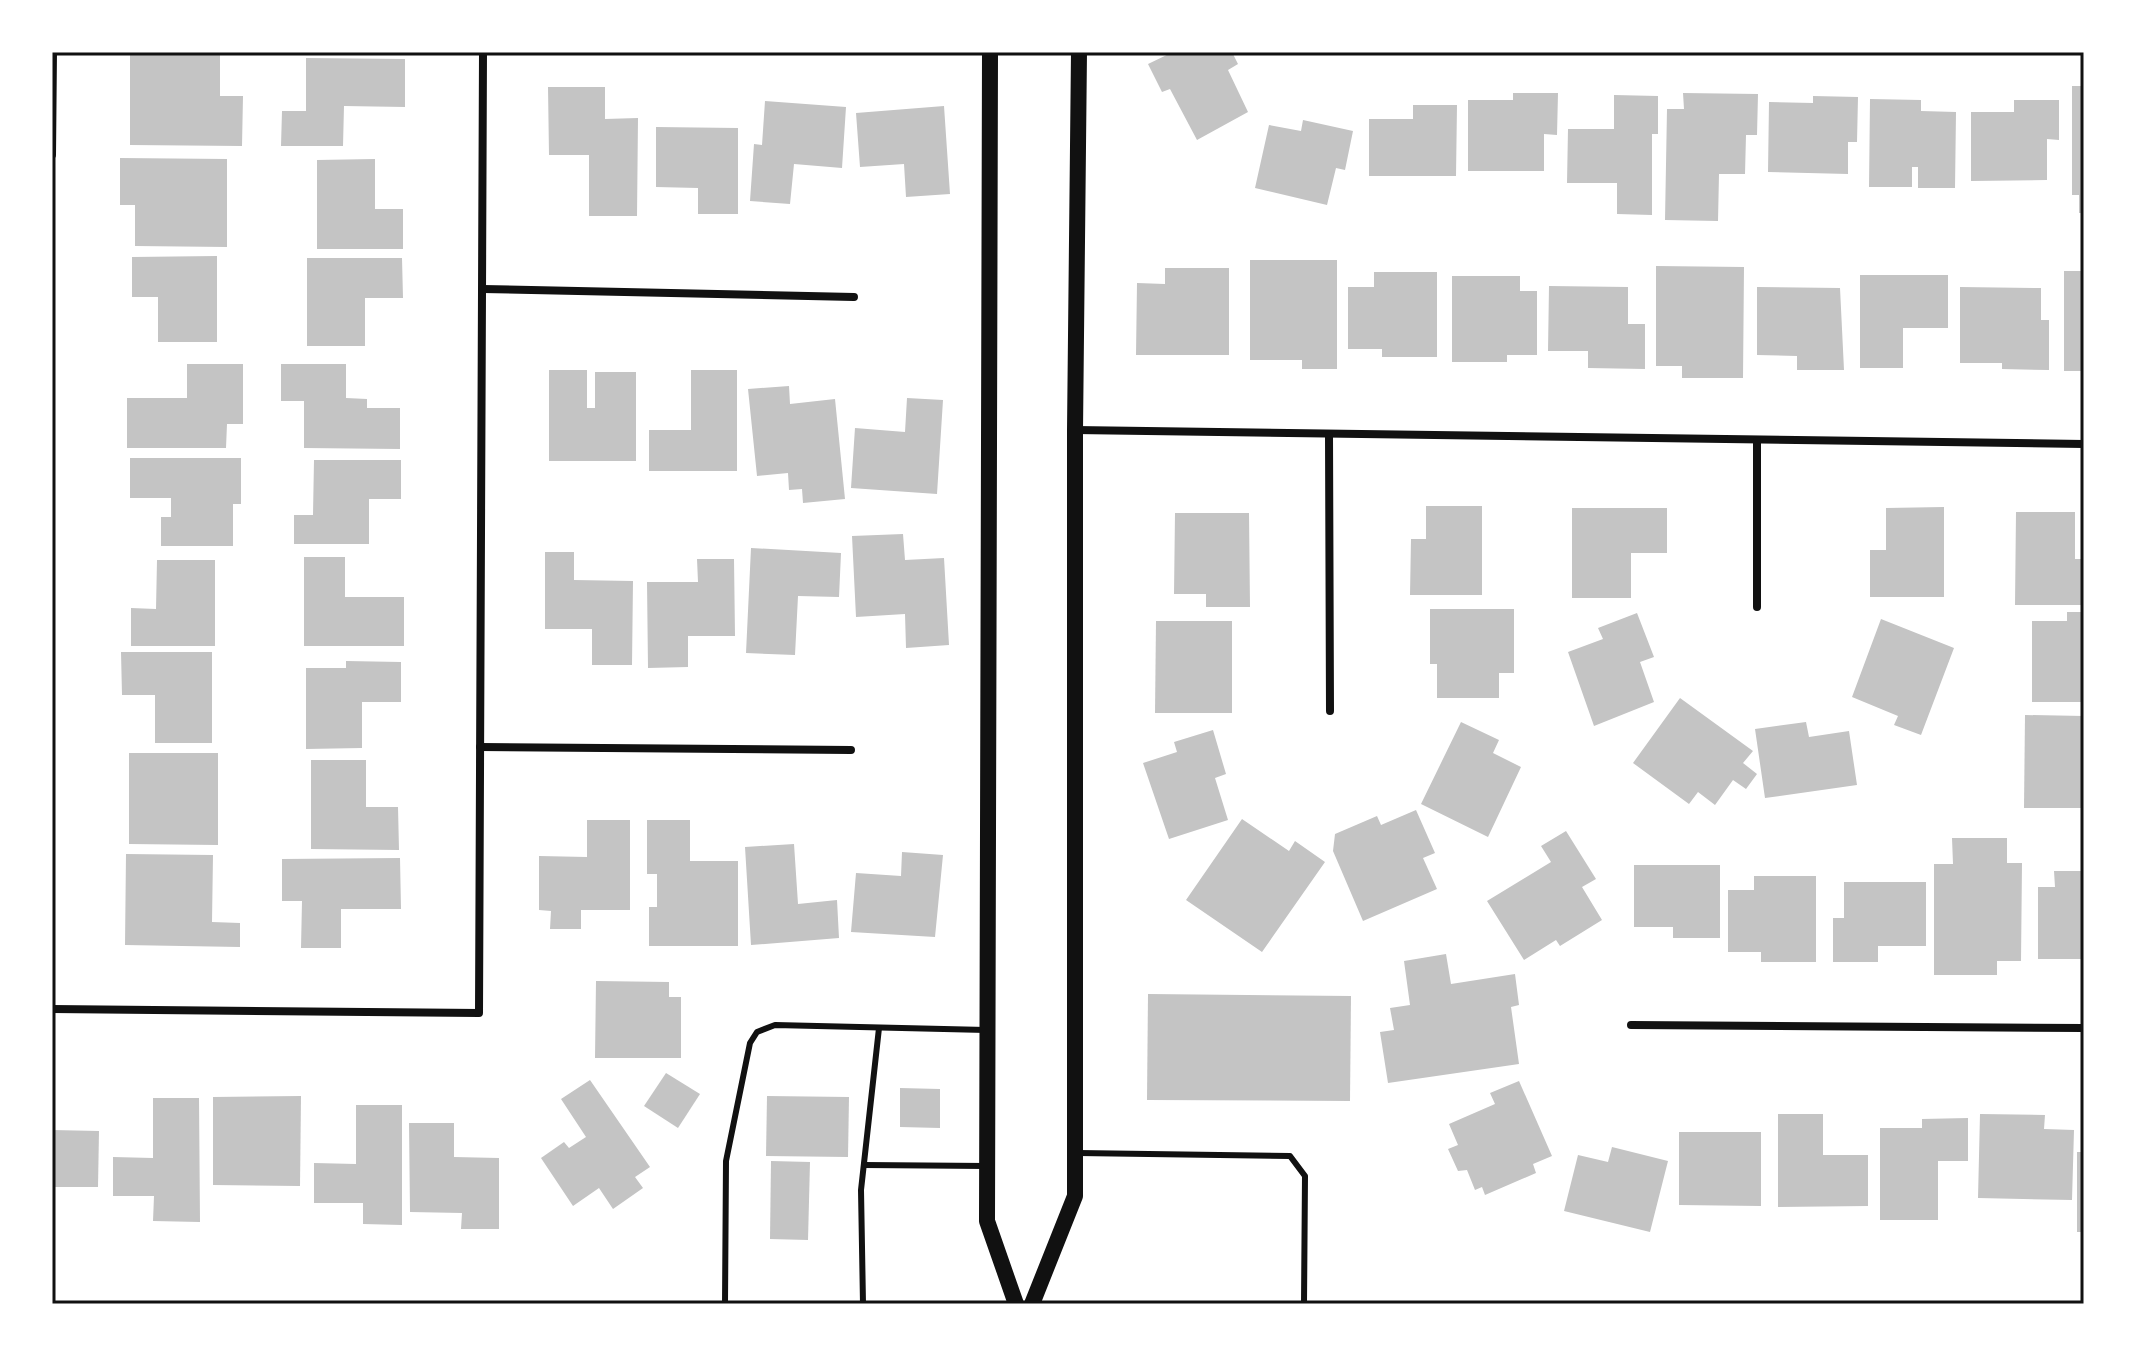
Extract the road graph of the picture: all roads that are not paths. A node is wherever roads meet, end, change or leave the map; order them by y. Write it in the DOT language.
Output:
graph roads {
  1 [pos="53,52"];
  2 [pos="483,52"];
  3 [pos="990,52"];
  4 [pos="1079,52"];
  5 [pos="52,155"];
  6 [pos="483,289"];
  7 [pos="854,297"];
  8 [pos="1075,430"];
  9 [pos="1329,435"];
  10 [pos="1757,441"];
  11 [pos="2084,444"];
  12 [pos="1757,607"];
  13 [pos="1330,711"];
  14 [pos="480,747"];
  15 [pos="851,750"];
  16 [pos="52,1009"];
  17 [pos="1631,1025"];
  18 [pos="879,1028"];
  19 [pos="2084,1028"];
  20 [pos="986,1030"];
  21 [pos="1074,1153"];
  22 [pos="864,1165"];
  23 [pos="986,1166"];
  24 [pos="725,1304"];
  25 [pos="863,1304"];
  26 [pos="1016,1304"];
  27 [pos="1032,1304"];
  28 [pos="1304,1304"];
  1 -- 5 [label="street"];
  2 -- 6 [label="street"];
  3 -- 20 [label="main road"];
  4 -- 8 [label="main road"];
  6 -- 7 [label="street"];
  6 -- 14 [label="street"];
  8 -- 9 [label="street"];
  8 -- 21 [label="main road"];
  9 -- 10 [label="street"];
  9 -- 13 [label="street"];
  10 -- 11 [label="street"];
  10 -- 12 [label="street"];
  14 -- 15 [label="street"];
  14 -- 16 [label="street"];
  17 -- 19 [label="street"];
  18 -- 20 [label="lane"];
  18 -- 22 [label="lane"];
  18 -- 24 [label="lane"];
  20 -- 23 [label="main road"];
  21 -- 27 [label="main road"];
  21 -- 28 [label="lane"];
  22 -- 23 [label="lane"];
  22 -- 25 [label="lane"];
  23 -- 26 [label="main road"];
}
